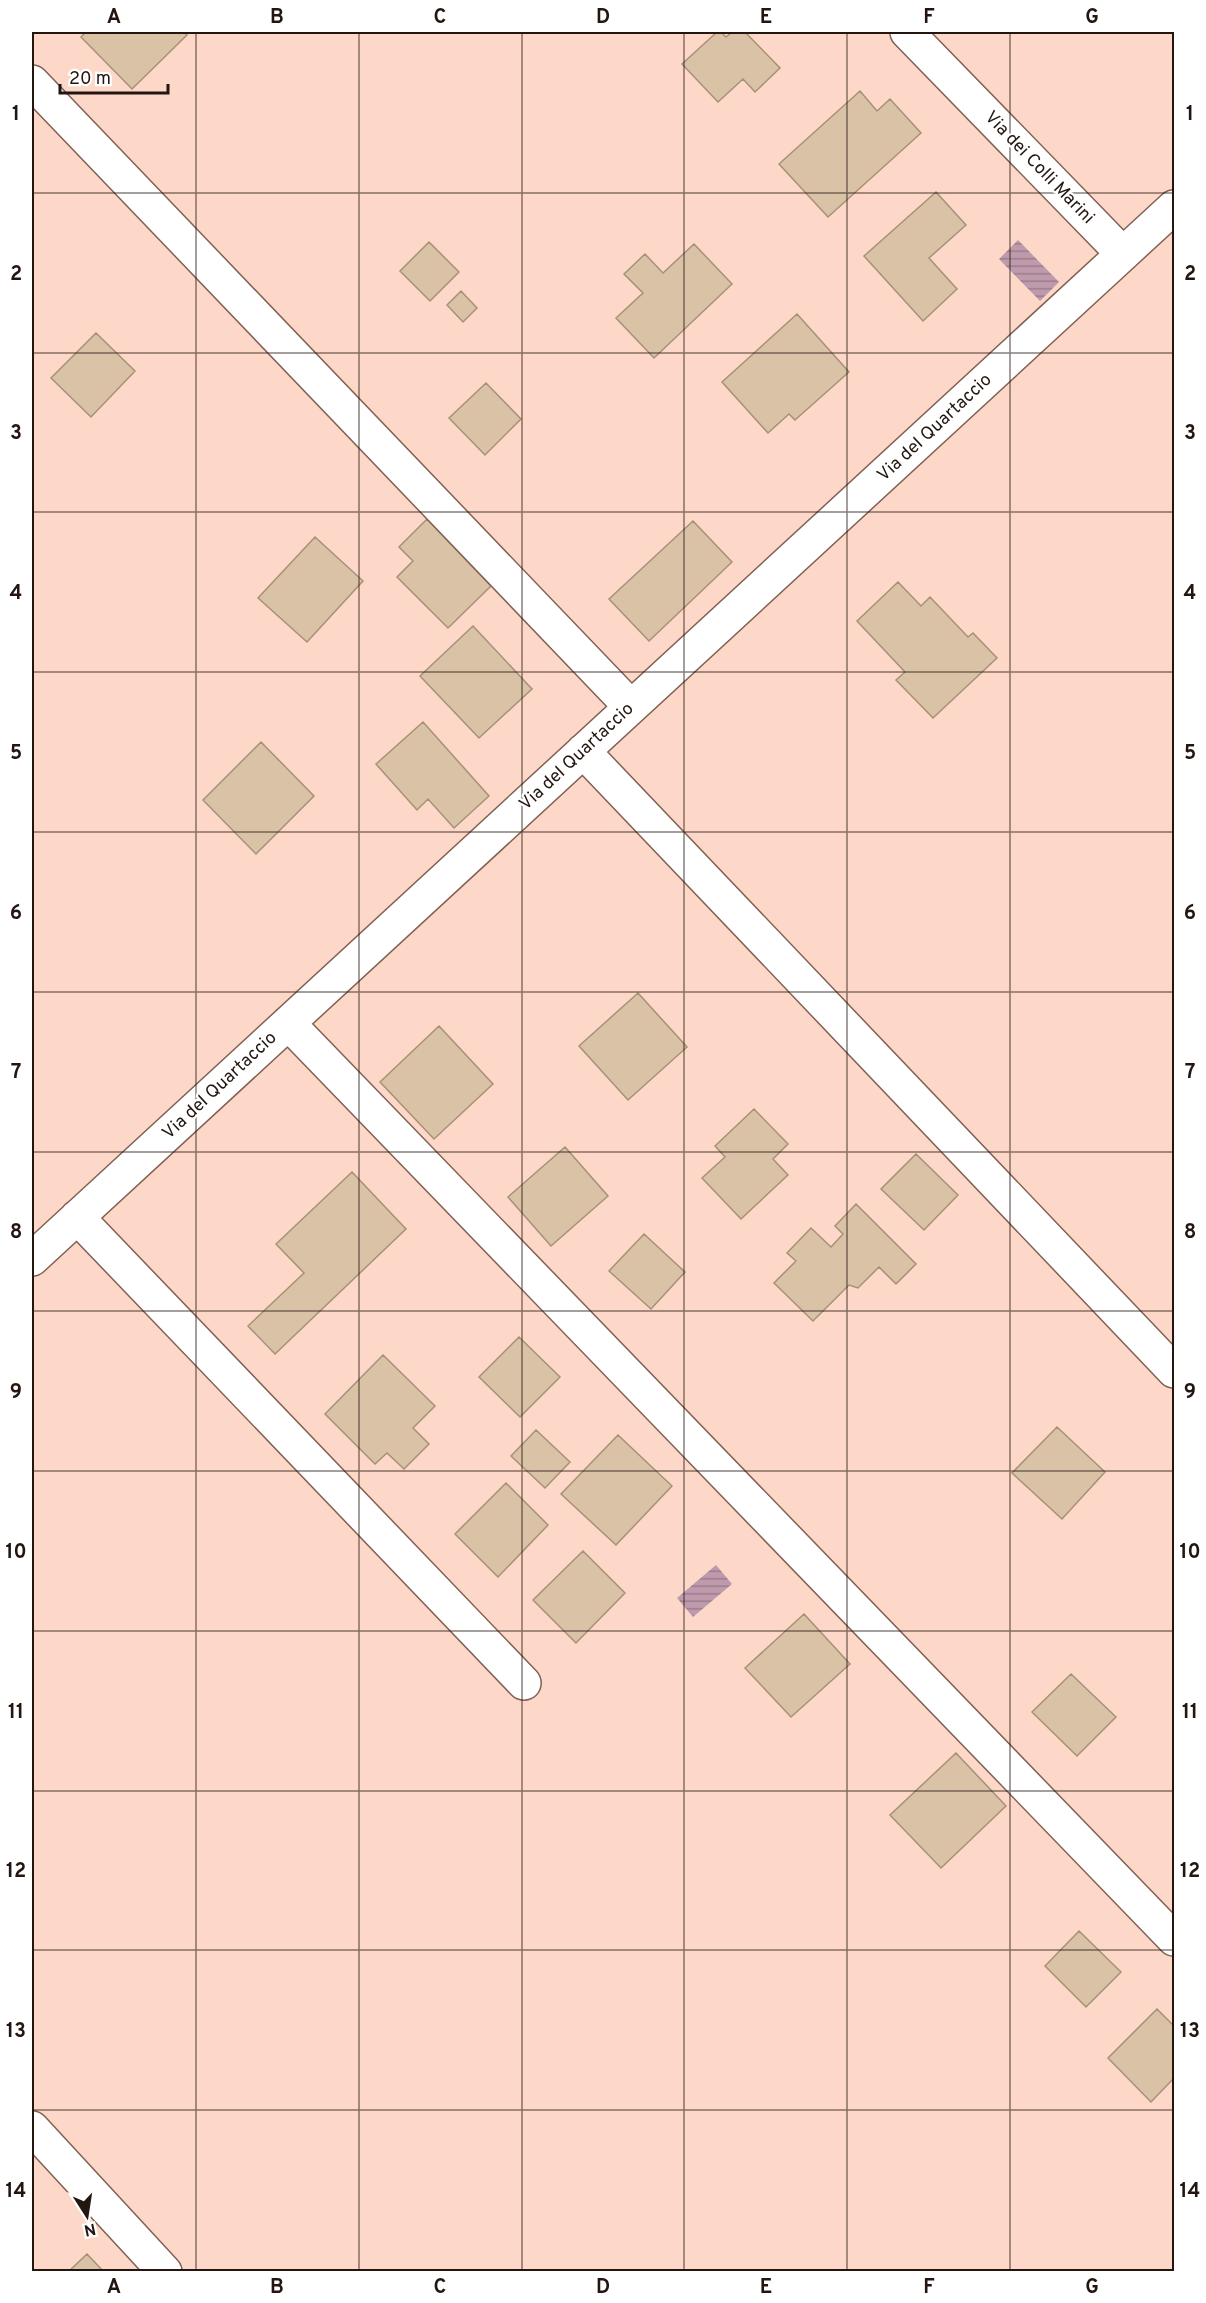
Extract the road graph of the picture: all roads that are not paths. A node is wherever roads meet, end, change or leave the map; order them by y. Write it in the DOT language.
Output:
graph roads {
  1 [pos="907,32"];
  2 [pos="32,82"];
  3 [pos="1174,207"];
  4 [pos="1123,254"];
  5 [pos="632,707"];
  6 [pos="583,751"];
  7 [pos="288,1023"];
  8 [pos="77,1217"];
  9 [pos="32,1259"];
  10 [pos="1174,1371"];
  11 [pos="524,1683"];
  12 [pos="1174,1939"];
  13 [pos="32,2128"];
  14 [pos="165,2271"];
  1 -- 4 [label="street, Via dei Colli Marini"];
  2 -- 5 [label="street"];
  3 -- 4 [label="street"];
  4 -- 5 [label="street, Via del Quartaccio"];
  5 -- 6 [label="street, Via del Quartaccio"];
  6 -- 7 [label="street, Via del Quartaccio"];
  6 -- 10 [label="street"];
  7 -- 8 [label="street, Via del Quartaccio"];
  7 -- 12 [label="street"];
  8 -- 9 [label="street, Via del Quartaccio"];
  8 -- 11 [label="street"];
  13 -- 14 [label="street"];
}
